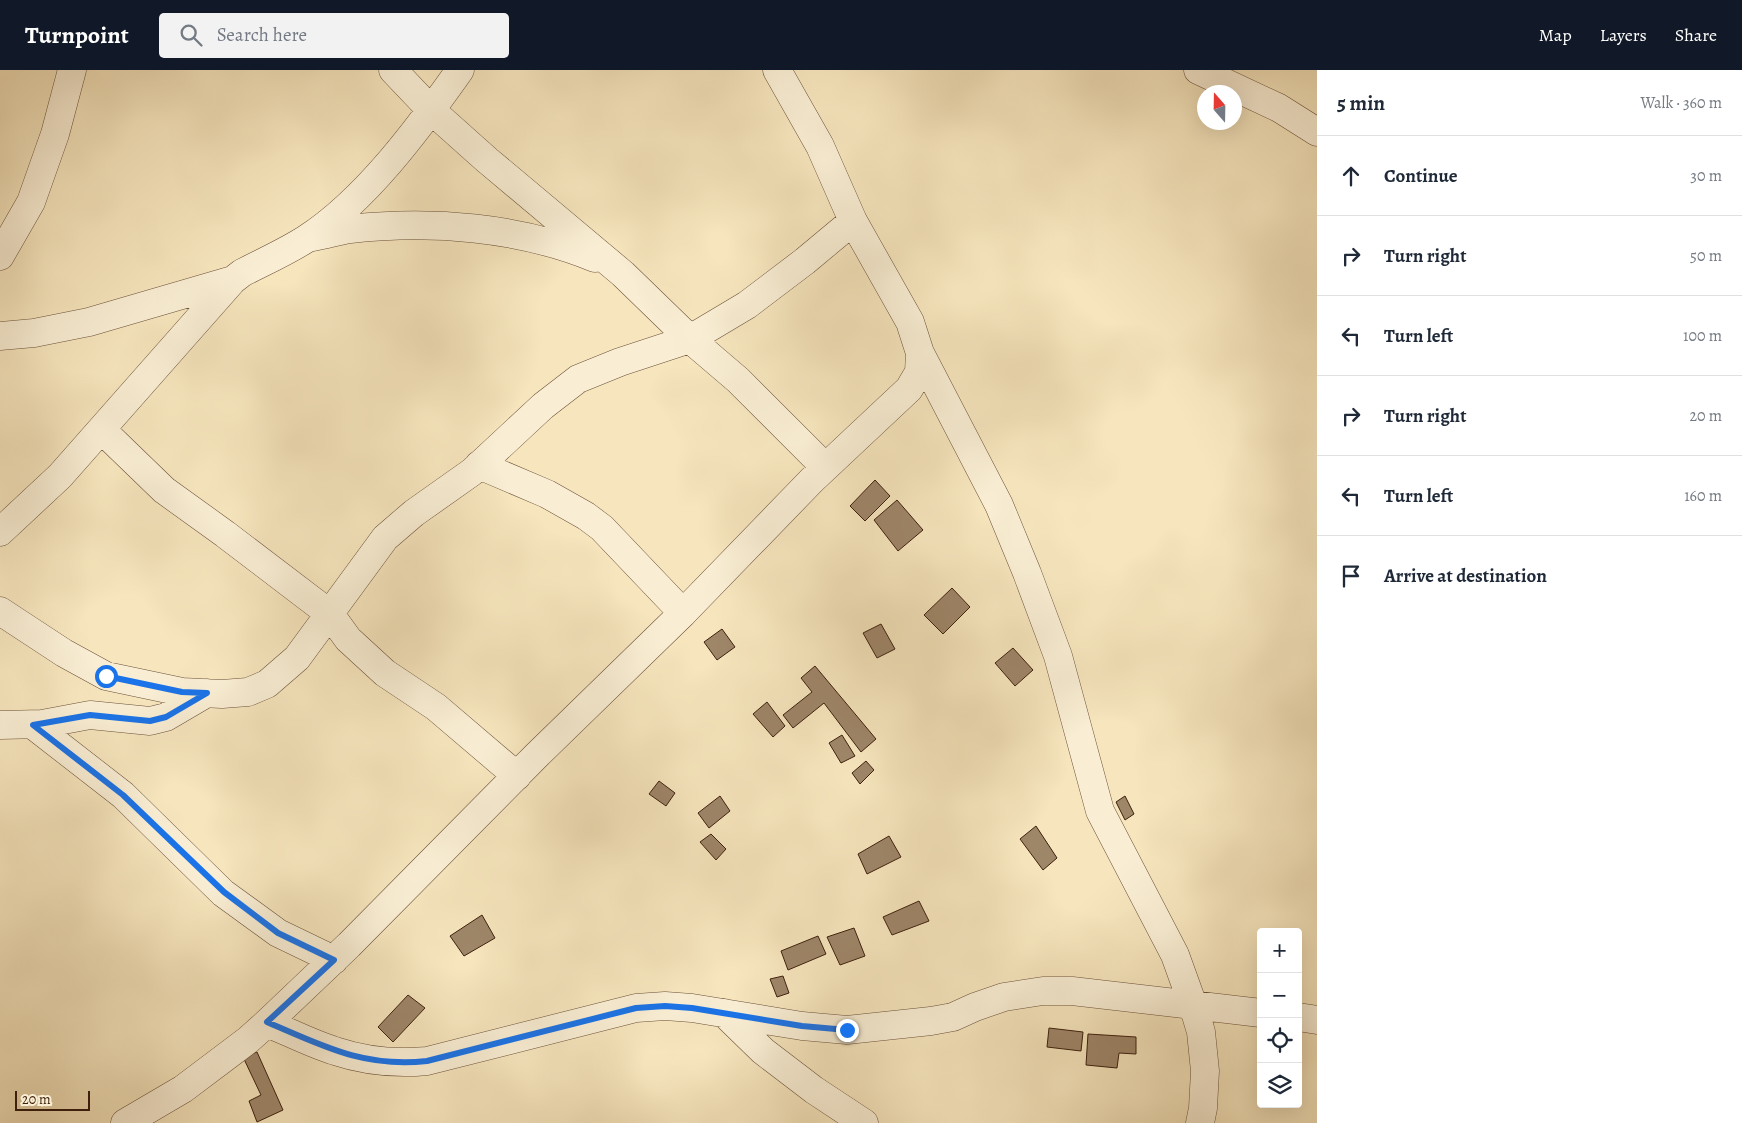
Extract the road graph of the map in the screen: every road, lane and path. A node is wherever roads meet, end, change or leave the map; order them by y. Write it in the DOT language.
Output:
graph roads {
  1 [pos="72,70"];
  2 [pos="393,70"];
  3 [pos="460,70"];
  4 [pos="777,70"];
  5 [pos="1198,70"];
  6 [pos="431,110"];
  7 [pos="1317,132"];
  8 [pos="854,221"];
  9 [pos="307,239"];
  10 [pos="0,256"];
  11 [pos="614,266"];
  12 [pos="233,280"];
  13 [pos="0,336"];
  14 [pos="690,339"];
  15 [pos="920,353"];
  16 [pos="102,430"];
  17 [pos="479,465"];
  18 [pos="825,467"];
  19 [pos="0,532"];
  20 [pos="0,611"];
  21 [pos="682,613"];
  22 [pos="330,614"];
  23 [pos="207,693"];
  24 [pos="0,725"];
  25 [pos="33,725"];
  26 [pos="517,776"];
  27 [pos="334,960"];
  28 [pos="1194,1005"];
  29 [pos="724,1013"];
  30 [pos="1257,1013"];
  31 [pos="1302,1018"];
  32 [pos="1317,1020"];
  33 [pos="267,1022"];
  34 [pos="125,1123"];
  35 [pos="864,1123"];
  36 [pos="1200,1123"];
  1 -- 10 [label="street"];
  2 -- 6 [label="street"];
  3 -- 6 [label="street"];
  4 -- 8 [label="street"];
  5 -- 7 [label="street"];
  6 -- 9 [label="street"];
  6 -- 11 [label="street"];
  8 -- 14 [label="street"];
  8 -- 15 [label="street"];
  9 -- 11 [label="street"];
  9 -- 12 [label="street"];
  11 -- 14 [label="street"];
  12 -- 13 [label="street"];
  12 -- 16 [label="street"];
  14 -- 17 [label="street"];
  14 -- 18 [label="street"];
  15 -- 18 [label="street"];
  15 -- 28 [label="street"];
  16 -- 19 [label="street"];
  16 -- 22 [label="street"];
  17 -- 21 [label="street"];
  17 -- 22 [label="street"];
  18 -- 21 [label="street"];
  20 -- 23 [label="street"];
  21 -- 26 [label="street"];
  22 -- 23 [label="street"];
  22 -- 26 [label="street"];
  23 -- 25 [label="street"];
  24 -- 25 [label="street"];
  25 -- 27 [label="street"];
  26 -- 27 [label="street"];
  27 -- 33 [label="street"];
  28 -- 29 [label="street"];
  28 -- 30 [label="street"];
  28 -- 36 [label="street"];
  29 -- 33 [label="street"];
  29 -- 35 [label="street"];
  31 -- 32 [label="street"];
  33 -- 34 [label="street"];
}
